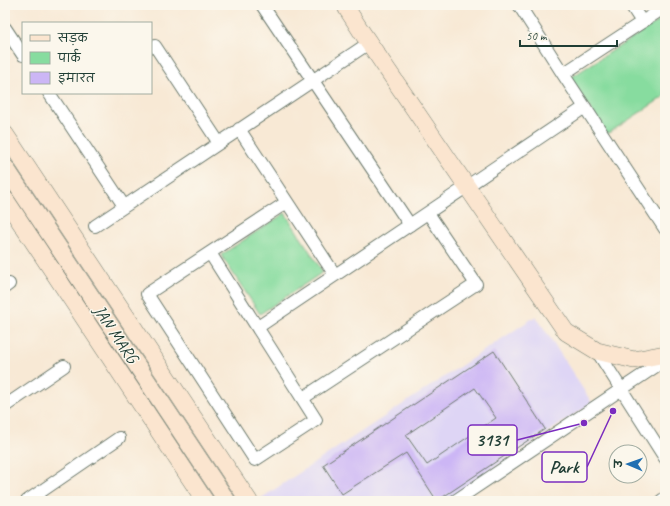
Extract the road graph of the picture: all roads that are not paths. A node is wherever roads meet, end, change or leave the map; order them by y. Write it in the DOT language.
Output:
graph roads {
  1 [pos="262,5"];
  2 [pos="347,5"];
  3 [pos="519,5"];
  4 [pos="631,5"];
  5 [pos="665,7"];
  6 [pos="642,22"];
  7 [pos="5,28"];
  8 [pos="369,43"];
  9 [pos="155,46"];
  10 [pos="22,54"];
  11 [pos="563,74"];
  12 [pos="312,80"];
  13 [pos="50,94"];
  14 [pos="585,107"];
  15 [pos="239,130"];
  16 [pos="5,134"];
  17 [pos="218,143"];
  18 [pos="5,167"];
  19 [pos="467,187"];
  20 [pos="5,199"];
  21 [pos="287,202"];
  22 [pos="124,206"];
  23 [pos="428,213"];
  24 [pos="410,225"];
  25 [pos="95,226"];
  26 [pos="665,229"];
  27 [pos="210,253"];
  28 [pos="335,275"];
  29 [pos="258,327"];
  30 [pos="597,351"];
  31 [pos="665,354"];
  32 [pos="665,360"];
  33 [pos="64,366"];
  34 [pos="622,390"];
  35 [pos="303,398"];
  36 [pos="5,406"];
  37 [pos="119,438"];
  38 [pos="665,458"];
  39 [pos="665,498"];
  40 [pos="27,501"];
  41 [pos="205,501"];
  42 [pos="226,501"];
  43 [pos="249,501"];
  44 [pos="455,501"];
  45 [pos="661,501"];
  1 -- 12 [label="street"];
  2 -- 8 [label="street"];
  3 -- 11 [label="street"];
  4 -- 6 [label="street"];
  5 -- 6 [label="street"];
  6 -- 11 [label="street"];
  7 -- 10 [label="street"];
  8 -- 12 [label="street"];
  8 -- 19 [label="street"];
  9 -- 17 [label="street"];
  11 -- 14 [label="street"];
  12 -- 15 [label="street"];
  12 -- 24 [label="street"];
  13 -- 22 [label="street"];
  14 -- 19 [label="street"];
  14 -- 26 [label="street"];
  15 -- 17 [label="street"];
  15 -- 21 [label="street"];
  16 -- 43 [label="street"];
  17 -- 22 [label="street"];
  18 -- 42 [label="street, JAN MARG"];
  19 -- 23 [label="street"];
  19 -- 30 [label="street"];
  20 -- 41 [label="street, JAN MARG"];
  21 -- 27 [label="street"];
  21 -- 28 [label="street"];
  22 -- 25 [label="street"];
  23 -- 24 [label="street"];
  23 -- 35 [label="street"];
  24 -- 28 [label="street"];
  27 -- 29 [label="street"];
  27 -- 35 [label="street"];
  28 -- 29 [label="street"];
  29 -- 35 [label="street"];
  30 -- 31 [label="street"];
  30 -- 34 [label="street"];
  32 -- 34 [label="street"];
  33 -- 36 [label="street"];
  34 -- 38 [label="street"];
  34 -- 44 [label="street"];
  37 -- 40 [label="street"];
  39 -- 45 [label="street"];
}
